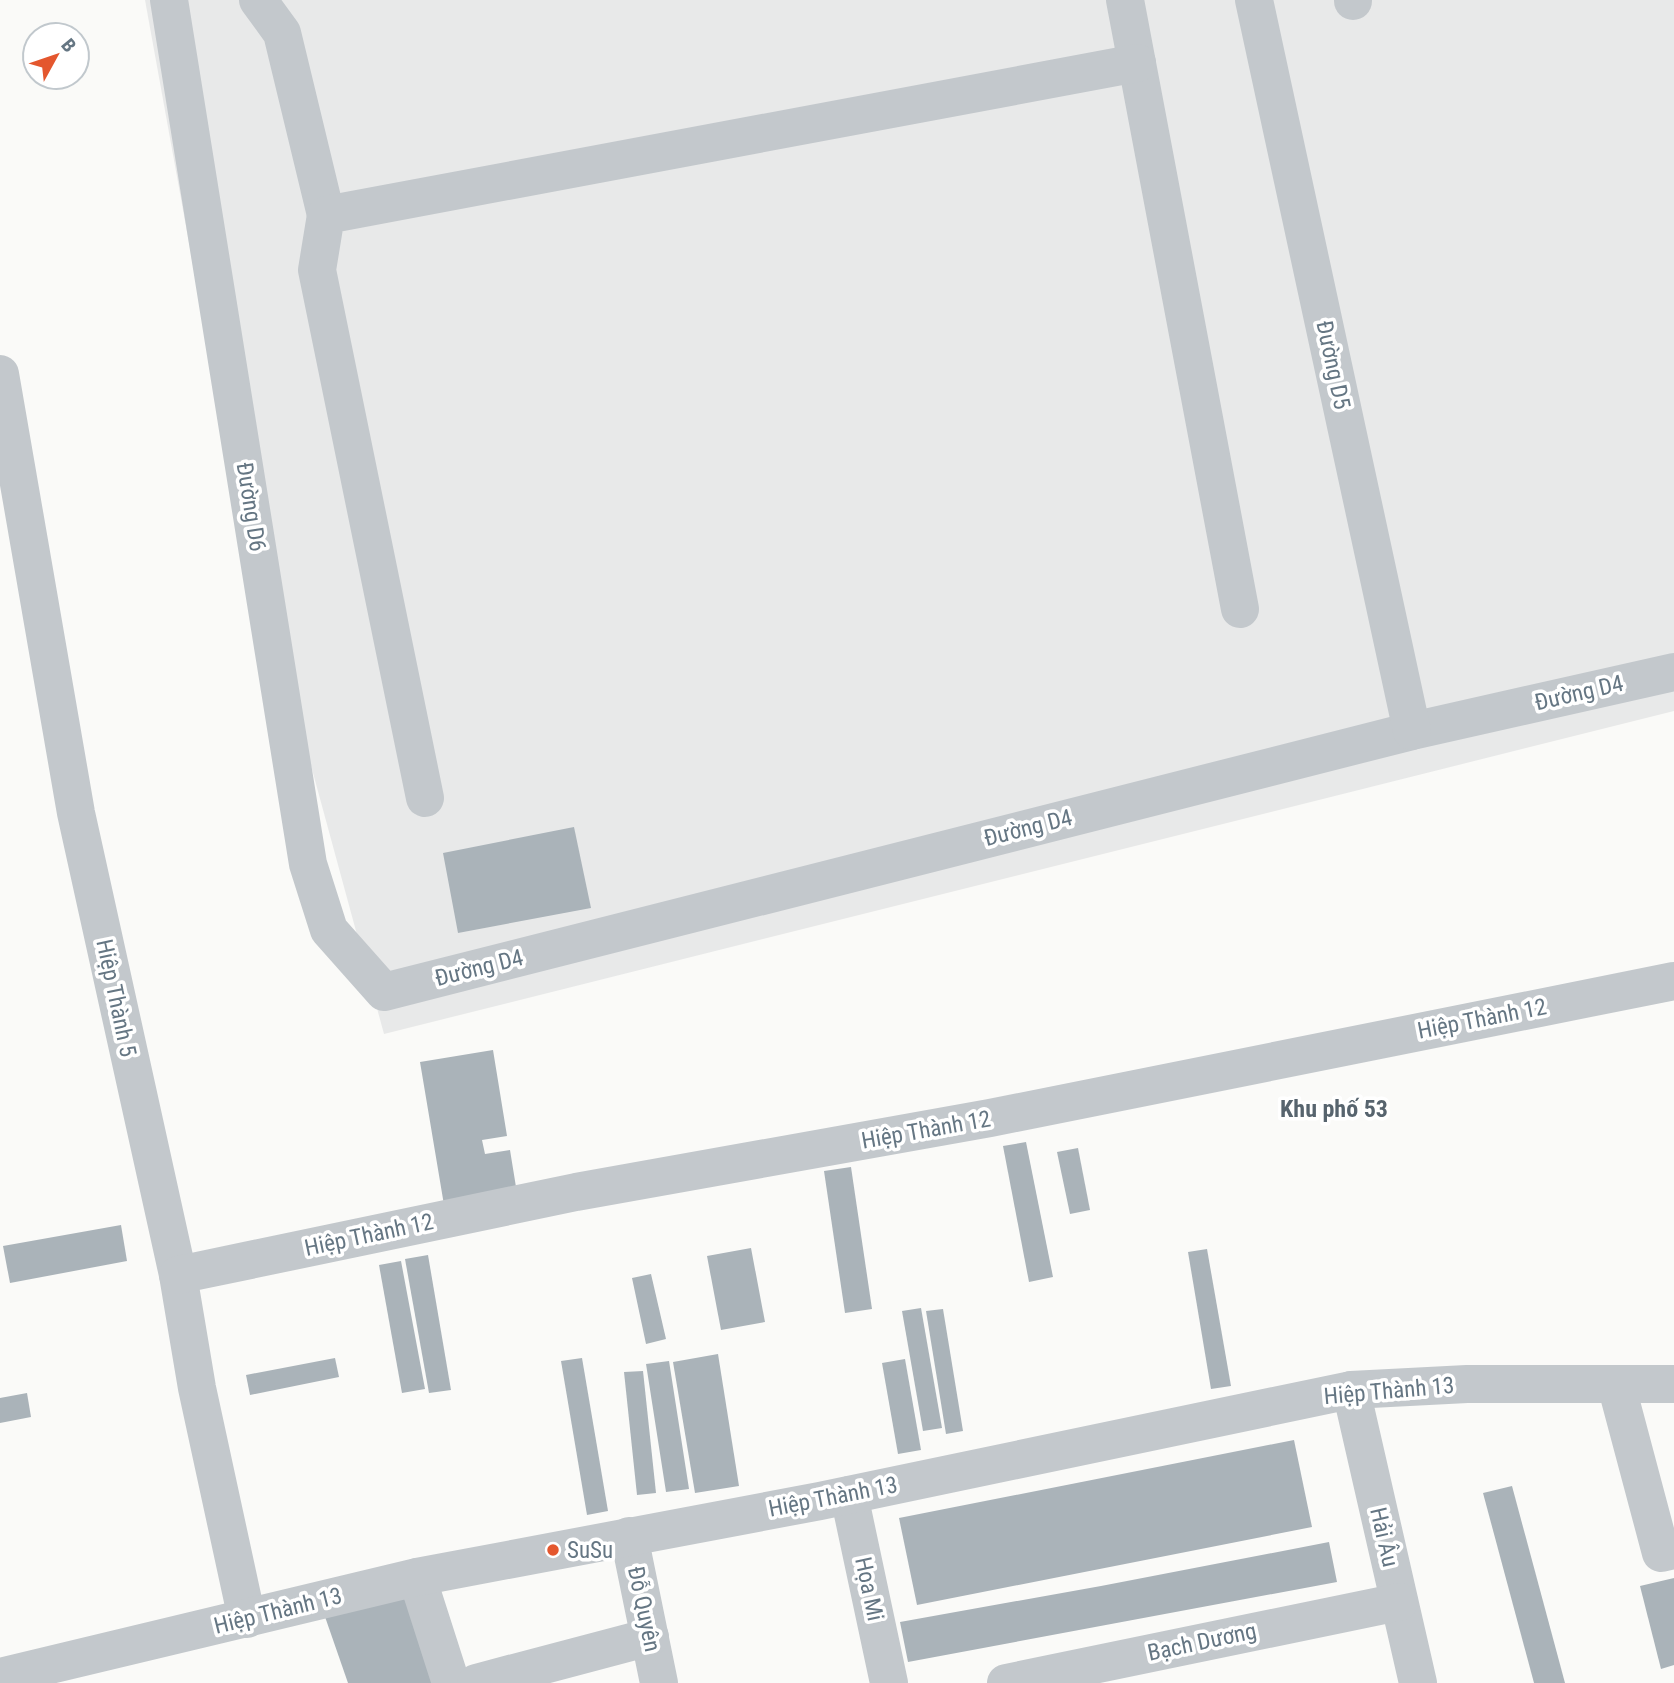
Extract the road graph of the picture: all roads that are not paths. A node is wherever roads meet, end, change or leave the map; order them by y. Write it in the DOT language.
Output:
graph roads {
  1 [pos="169,0"];
  2 [pos="258,0"];
  3 [pos="1125,0"];
  4 [pos="1254,0"];
  5 [pos="1137,63"];
  6 [pos="326,215"];
  7 [pos="0,374"];
  8 [pos="1240,609"];
  9 [pos="1674,672"];
  10 [pos="1412,731"];
  11 [pos="425,798"];
  12 [pos="1674,981"];
  13 [pos="384,992"];
  14 [pos="178,1275"];
  15 [pos="1616,1384"];
  16 [pos="1674,1384"];
  17 [pos="1351,1390"];
  18 [pos="849,1494"];
  19 [pos="629,1536"];
  20 [pos="1674,1550"];
  21 [pos="417,1577"];
  22 [pos="1399,1602"];
  23 [pos="247,1619"];
  24 [pos="650,1637"];
  25 [pos="1101,1673"];
  26 [pos="0,1677"];
  27 [pos="451,1683"];
  28 [pos="476,1683"];
  29 [pos="659,1683"];
  30 [pos="889,1683"];
  31 [pos="1006,1683"];
  32 [pos="1418,1683"];
  1 -- 13 [label="street, Đường D6"];
  2 -- 6 [label="street"];
  3 -- 5 [label="street"];
  4 -- 10 [label="street, Đường D5"];
  5 -- 6 [label="street"];
  5 -- 8 [label="street"];
  6 -- 11 [label="street"];
  7 -- 14 [label="street, Hiệp Thành 5"];
  9 -- 10 [label="street, Đường D4"];
  10 -- 13 [label="street, Đường D4"];
  12 -- 14 [label="street, Hiệp Thành 12"];
  14 -- 23 [label="street, Hiệp Thành 5"];
  15 -- 16 [label="street, Hiệp Thành 13"];
  15 -- 17 [label="street, Hiệp Thành 13"];
  15 -- 20 [label="street"];
  17 -- 18 [label="street, Hiệp Thành 13"];
  17 -- 22 [label="street, Hải Âu"];
  18 -- 19 [label="street, Hiệp Thành 13"];
  18 -- 30 [label="street, Họa Mi"];
  19 -- 21 [label="street, Hiệp Thành 13"];
  19 -- 24 [label="street, Đỗ Quyên"];
  21 -- 23 [label="street, Hiệp Thành 13"];
  21 -- 27 [label="street"];
  22 -- 25 [label="street, Bạch Dương"];
  22 -- 32 [label="street, Hải Âu"];
  23 -- 26 [label="street, Hiệp Thành 13"];
  24 -- 28 [label="street"];
  24 -- 29 [label="street, Đỗ Quyên"];
  25 -- 31 [label="street, Bạch Dương"];
}
